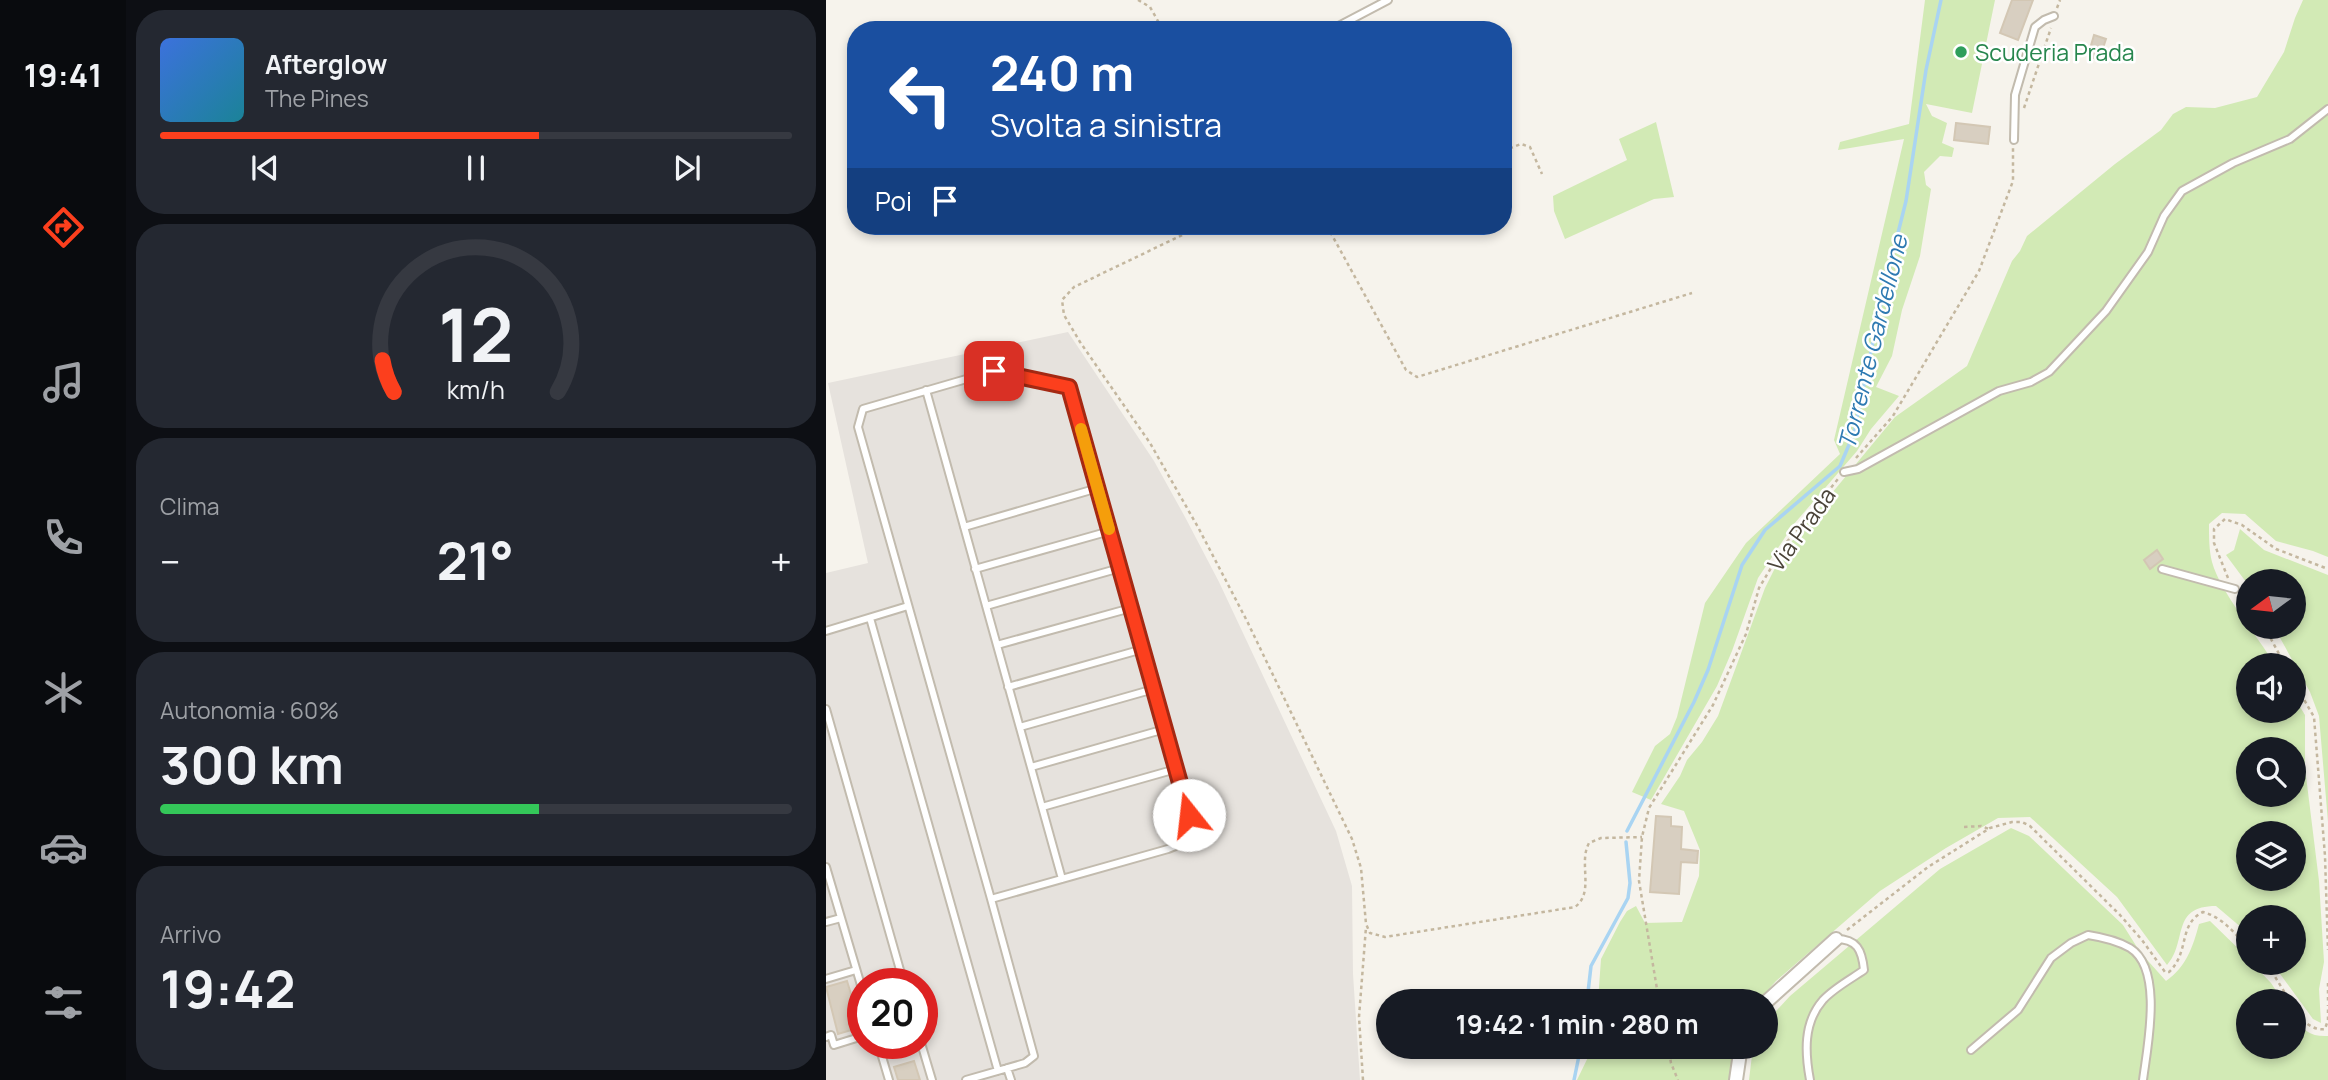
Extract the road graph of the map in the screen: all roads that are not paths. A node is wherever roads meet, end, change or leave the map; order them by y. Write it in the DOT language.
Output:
graph roads {
  1 [pos="1388,0"];
  2 [pos="2054,16"];
  3 [pos="1348,21"];
  4 [pos="2328,110"];
  5 [pos="2014,140"];
  6 [pos="926,390"];
  7 [pos="1844,472"];
  8 [pos="1098,488"];
  9 [pos="964,527"];
  10 [pos="1110,531"];
  11 [pos="975,569"];
  12 [pos="1120,569"];
  13 [pos="2162,569"];
  14 [pos="2235,589"];
  15 [pos="908,606"];
  16 [pos="986,606"];
  17 [pos="1131,608"];
  18 [pos="870,618"];
  19 [pos="826,631"];
  20 [pos="997,645"];
  21 [pos="1143,649"];
  22 [pos="1009,687"];
  23 [pos="1154,689"];
  24 [pos="826,709"];
  25 [pos="1020,727"];
  26 [pos="1165,729"];
  27 [pos="1031,767"];
  28 [pos="1176,769"];
  29 [pos="1042,807"];
  30 [pos="826,867"];
  31 [pos="1062,879"];
  32 [pos="990,900"];
  33 [pos="841,918"];
  34 [pos="826,922"];
  35 [pos="1836,939"];
  36 [pos="855,968"];
  37 [pos="899,968"];
  38 [pos="847,973"];
  39 [pos="826,979"];
  40 [pos="1778,991"];
  41 [pos="826,1037"];
  42 [pos="847,1041"];
  43 [pos="1971,1050"];
  44 [pos="883,1059"];
  45 [pos="926,1059"];
  46 [pos="1739,1059"];
  47 [pos="1007,1068"];
  48 [pos="998,1071"];
  49 [pos="889,1080"];
  50 [pos="932,1080"];
  51 [pos="966,1080"];
  52 [pos="1011,1080"];
  53 [pos="1736,1080"];
  54 [pos="1810,1080"];
  55 [pos="2143,1080"];
  1 -- 3 [label="lane"];
  2 -- 5 [label="lane"];
  4 -- 7 [label="lane"];
  6 -- 8 [label="lane"];
  6 -- 9 [label="lane"];
  6 -- 15 [label="lane"];
  8 -- 9 [label="lane"];
  8 -- 10 [label="lane"];
  9 -- 11 [label="lane"];
  10 -- 11 [label="lane"];
  10 -- 12 [label="lane"];
  11 -- 16 [label="lane"];
  12 -- 16 [label="lane"];
  12 -- 17 [label="lane"];
  13 -- 14 [label="lane"];
  15 -- 18 [label="lane"];
  15 -- 32 [label="lane"];
  16 -- 20 [label="lane"];
  17 -- 20 [label="lane"];
  17 -- 21 [label="lane"];
  18 -- 19 [label="lane"];
  18 -- 48 [label="lane"];
  20 -- 22 [label="lane"];
  21 -- 22 [label="lane"];
  21 -- 23 [label="lane"];
  22 -- 25 [label="lane"];
  23 -- 25 [label="lane"];
  23 -- 26 [label="lane"];
  24 -- 37 [label="lane"];
  25 -- 27 [label="lane"];
  26 -- 27 [label="lane"];
  26 -- 28 [label="lane"];
  27 -- 29 [label="lane"];
  28 -- 29 [label="lane"];
  28 -- 31 [label="lane"];
  29 -- 31 [label="lane"];
  30 -- 33 [label="lane"];
  31 -- 32 [label="lane"];
  32 -- 47 [label="lane"];
  33 -- 34 [label="lane"];
  33 -- 36 [label="lane"];
  35 -- 40 [label="street"];
  35 -- 54 [label="lane"];
  38 -- 39 [label="lane"];
  41 -- 42 [label="lane"];
  43 -- 55 [label="lane"];
  44 -- 49 [label="lane"];
  45 -- 50 [label="lane"];
  46 -- 53 [label="street"];
  47 -- 48 [label="lane"];
  47 -- 52 [label="lane"];
  48 -- 51 [label="lane"];
}
